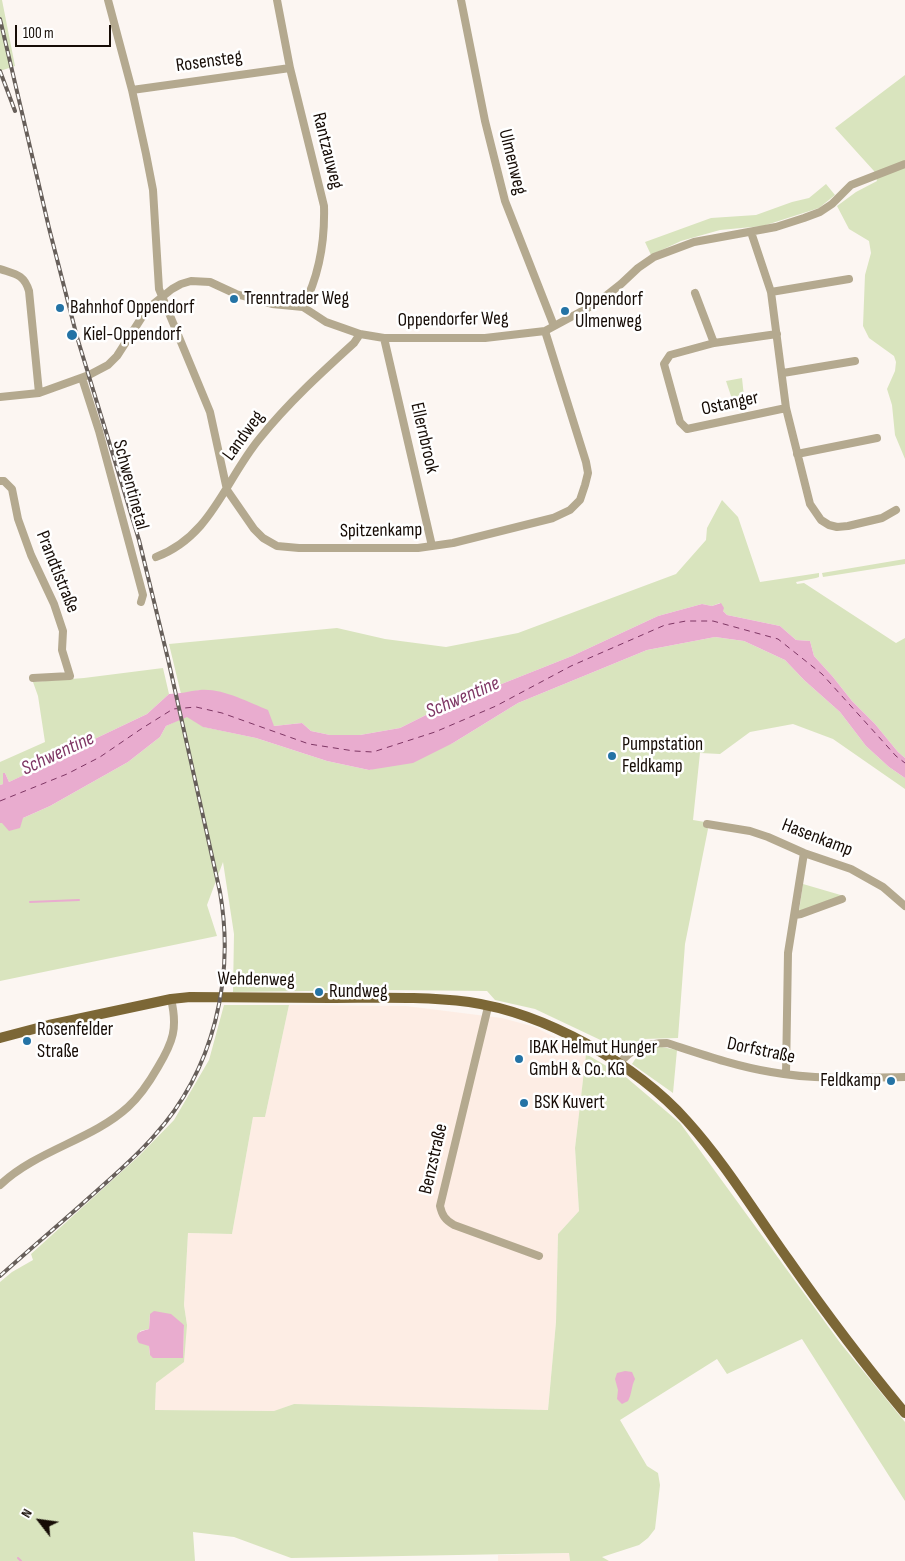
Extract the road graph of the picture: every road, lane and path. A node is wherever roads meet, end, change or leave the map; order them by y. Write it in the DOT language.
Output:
graph roads {
  1 [pos="108,0"];
  2 [pos="277,0"];
  3 [pos="461,0"];
  4 [pos="290,68"];
  5 [pos="132,90"];
  6 [pos="905,164"];
  7 [pos="751,232"];
  8 [pos="0,270"];
  9 [pos="849,279"];
  10 [pos="771,292"];
  11 [pos="695,294"];
  12 [pos="162,296"];
  13 [pos="303,308"];
  14 [pos="554,326"];
  15 [pos="545,331"];
  16 [pos="360,334"];
  17 [pos="778,334"];
  18 [pos="384,338"];
  19 [pos="714,343"];
  20 [pos="855,361"];
  21 [pos="782,373"];
  22 [pos="82,378"];
  23 [pos="41,392"];
  24 [pos="0,397"];
  25 [pos="786,408"];
  26 [pos="878,438"];
  27 [pos="797,454"];
  28 [pos="0,480"];
  29 [pos="227,490"];
  30 [pos="896,510"];
  31 [pos="432,546"];
  32 [pos="156,557"];
  33 [pos="141,602"];
  34 [pos="33,678"];
  35 [pos="707,824"];
  36 [pos="804,853"];
  37 [pos="842,899"];
  38 [pos="905,906"];
  39 [pos="795,915"];
  40 [pos="171,999"];
  41 [pos="488,1006"];
  42 [pos="0,1038"];
  43 [pos="618,1064"];
  44 [pos="786,1074"];
  45 [pos="905,1077"];
  46 [pos="1,1182"];
  47 [pos="539,1256"];
  48 [pos="905,1413"];
  1 -- 5 [label="street"];
  2 -- 4 [label="street, Rantzauweg"];
  3 -- 14 [label="street, Ulmenweg"];
  4 -- 5 [label="street, Rosensteg"];
  4 -- 13 [label="street, Rantzauweg"];
  5 -- 12 [label="street"];
  6 -- 7 [label="street, Oppendorfer Weg"];
  7 -- 10 [label="street"];
  7 -- 14 [label="street, Oppendorfer Weg"];
  8 -- 23 [label="street"];
  9 -- 10 [label="street"];
  10 -- 17 [label="street"];
  11 -- 19 [label="street"];
  12 -- 13 [label="street, Oppendorfer Weg"];
  12 -- 22 [label="street, Oppendorfer Weg"];
  12 -- 29 [label="street, Spitzenkamp"];
  13 -- 16 [label="street, Oppendorfer Weg"];
  14 -- 15 [label="street, Oppendorfer Weg"];
  15 -- 18 [label="street, Oppendorfer Weg"];
  15 -- 31 [label="street, Spitzenkamp"];
  16 -- 18 [label="street, Oppendorfer Weg"];
  16 -- 29 [label="street, Landweg"];
  17 -- 19 [label="street, Ostanger"];
  17 -- 21 [label="street"];
  18 -- 31 [label="street, Ellernbrook"];
  19 -- 25 [label="street, Ostanger"];
  20 -- 21 [label="street"];
  21 -- 25 [label="street"];
  22 -- 23 [label="street, Oppendorfer Weg"];
  22 -- 33 [label="street, Schwentinetal"];
  23 -- 24 [label="street, Oppendorfer Weg"];
  25 -- 27 [label="street"];
  26 -- 27 [label="street"];
  27 -- 30 [label="street"];
  28 -- 34 [label="street, Prandtlstraße"];
  29 -- 31 [label="street, Spitzenkamp"];
  29 -- 32 [label="street, Landweg"];
  35 -- 36 [label="street, Hasenkamp"];
  36 -- 38 [label="street, Hasenkamp"];
  36 -- 39 [label="street"];
  37 -- 39 [label="street"];
  39 -- 44 [label="street"];
  40 -- 41 [label="main road, Wehdenweg"];
  40 -- 42 [label="main road, Wehdenweg"];
  40 -- 46 [label="street"];
  41 -- 43 [label="main road, Wehdenweg"];
  41 -- 47 [label="street, Benzstraße"];
  43 -- 44 [label="street, Dorfstraße"];
  43 -- 48 [label="main road, Wehdenweg"];
  44 -- 45 [label="street, Dorfstraße"];
}
